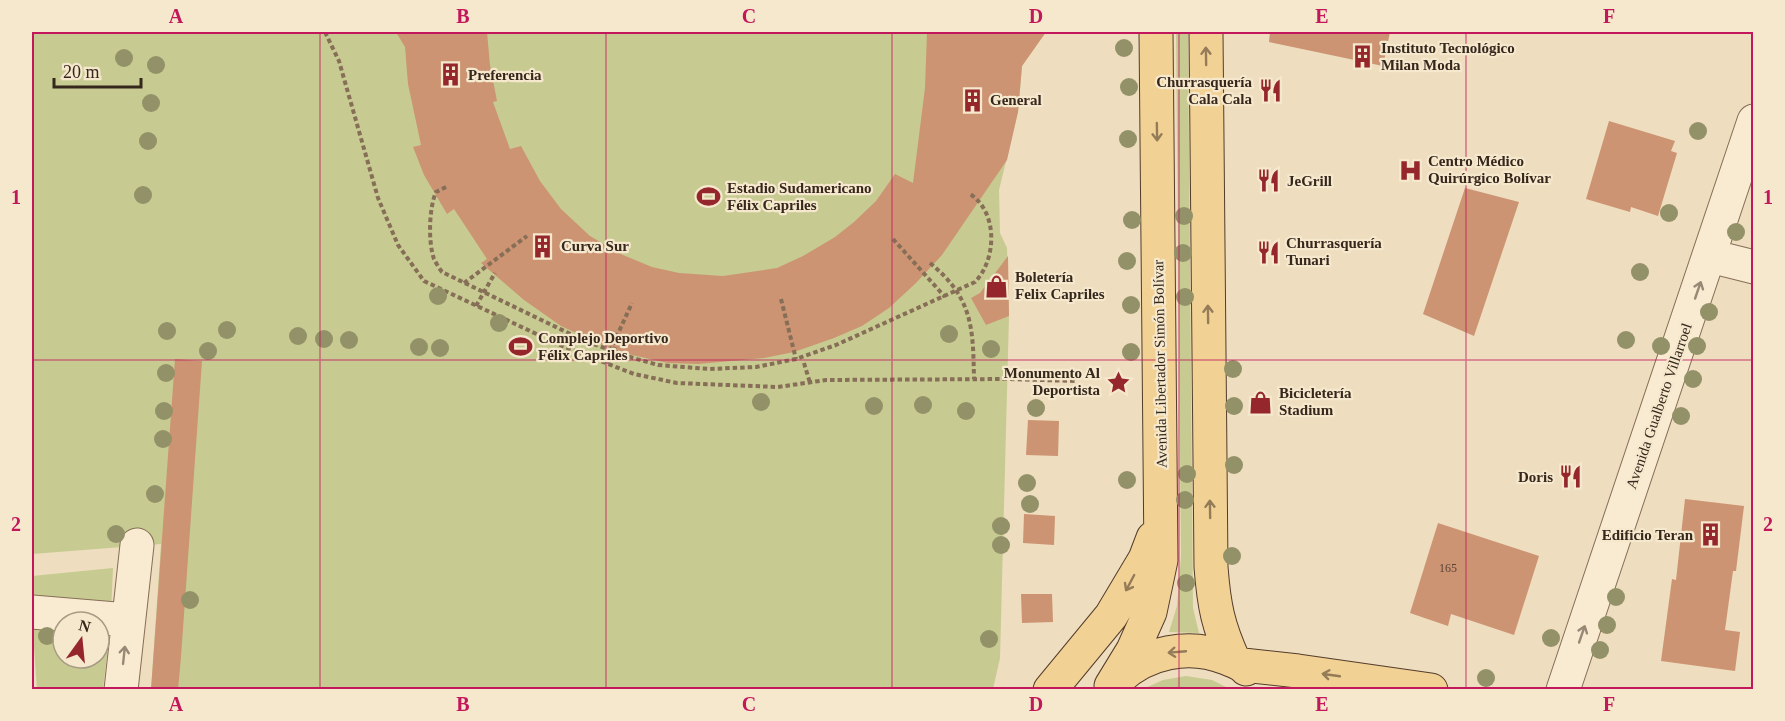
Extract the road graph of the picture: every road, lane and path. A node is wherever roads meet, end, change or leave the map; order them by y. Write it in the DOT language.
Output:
graph roads {
  1 [pos="326,32"];
  2 [pos="1156,32"];
  3 [pos="1206,32"];
  4 [pos="1754,121"];
  5 [pos="446,187"];
  6 [pos="970,194"];
  7 [pos="527,236"];
  8 [pos="892,239"];
  9 [pos="1710,256"];
  10 [pos="930,263"];
  11 [pos="1754,267"];
  12 [pos="495,273"];
  13 [pos="464,283"];
  14 [pos="945,297"];
  15 [pos="781,299"];
  16 [pos="632,303"];
  17 [pos="476,306"];
  18 [pos="615,346"];
  19 [pos="610,351"];
  20 [pos="796,359"];
  21 [pos="804,363"];
  22 [pos="608,364"];
  23 [pos="974,379"];
  24 [pos="1076,381"];
  25 [pos="810,383"];
  26 [pos="1162,510"];
  27 [pos="137,545"];
  28 [pos="32,612"];
  29 [pos="128,620"];
  30 [pos="1238,663"];
  31 [pos="1110,688"];
  32 [pos="121,690"];
  33 [pos="1050,690"];
  34 [pos="1268,690"];
  35 [pos="1431,690"];
  36 [pos="1563,690"];
  1 -- 17 [label="path"];
  2 -- 26 [label="main road, Avenida Libertador Simón Bolívar, one-way"];
  30 -- 3 [label="main road, one-way"];
  4 -- 9 [label="street, Avenida Gualberto Villarroel"];
  5 -- 13 [label="path, bridge"];
  6 -- 14 [label="path, bridge"];
  7 -- 13 [label="path, bridge"];
  8 -- 14 [label="path"];
  9 -- 11 [label="street"];
  36 -- 9 [label="street, Avenida Gualberto Villarroel, one-way"];
  10 -- 23 [label="path"];
  12 -- 17 [label="path"];
  13 -- 19 [label="path, bridge"];
  14 -- 20 [label="path, bridge"];
  15 -- 20 [label="path"];
  16 -- 19 [label="path"];
  17 -- 22 [label="path"];
  18 -- 22 [label="path"];
  19 -- 20 [label="path, bridge"];
  21 -- 25 [label="path"];
  22 -- 25 [label="path"];
  23 -- 24 [label="path"];
  23 -- 25 [label="path"];
  26 -- 31 [label="main road, Avenida Libertador Simón Bolívar"];
  26 -- 33 [label="main road, one-way"];
  27 -- 29 [label="street"];
  28 -- 29 [label="street"];
  32 -- 29 [label="street, one-way"];
  30 -- 31 [label="main road, one-way"];
  30 -- 34 [label="main road"];
  35 -- 30 [label="main road, one-way"];
}
